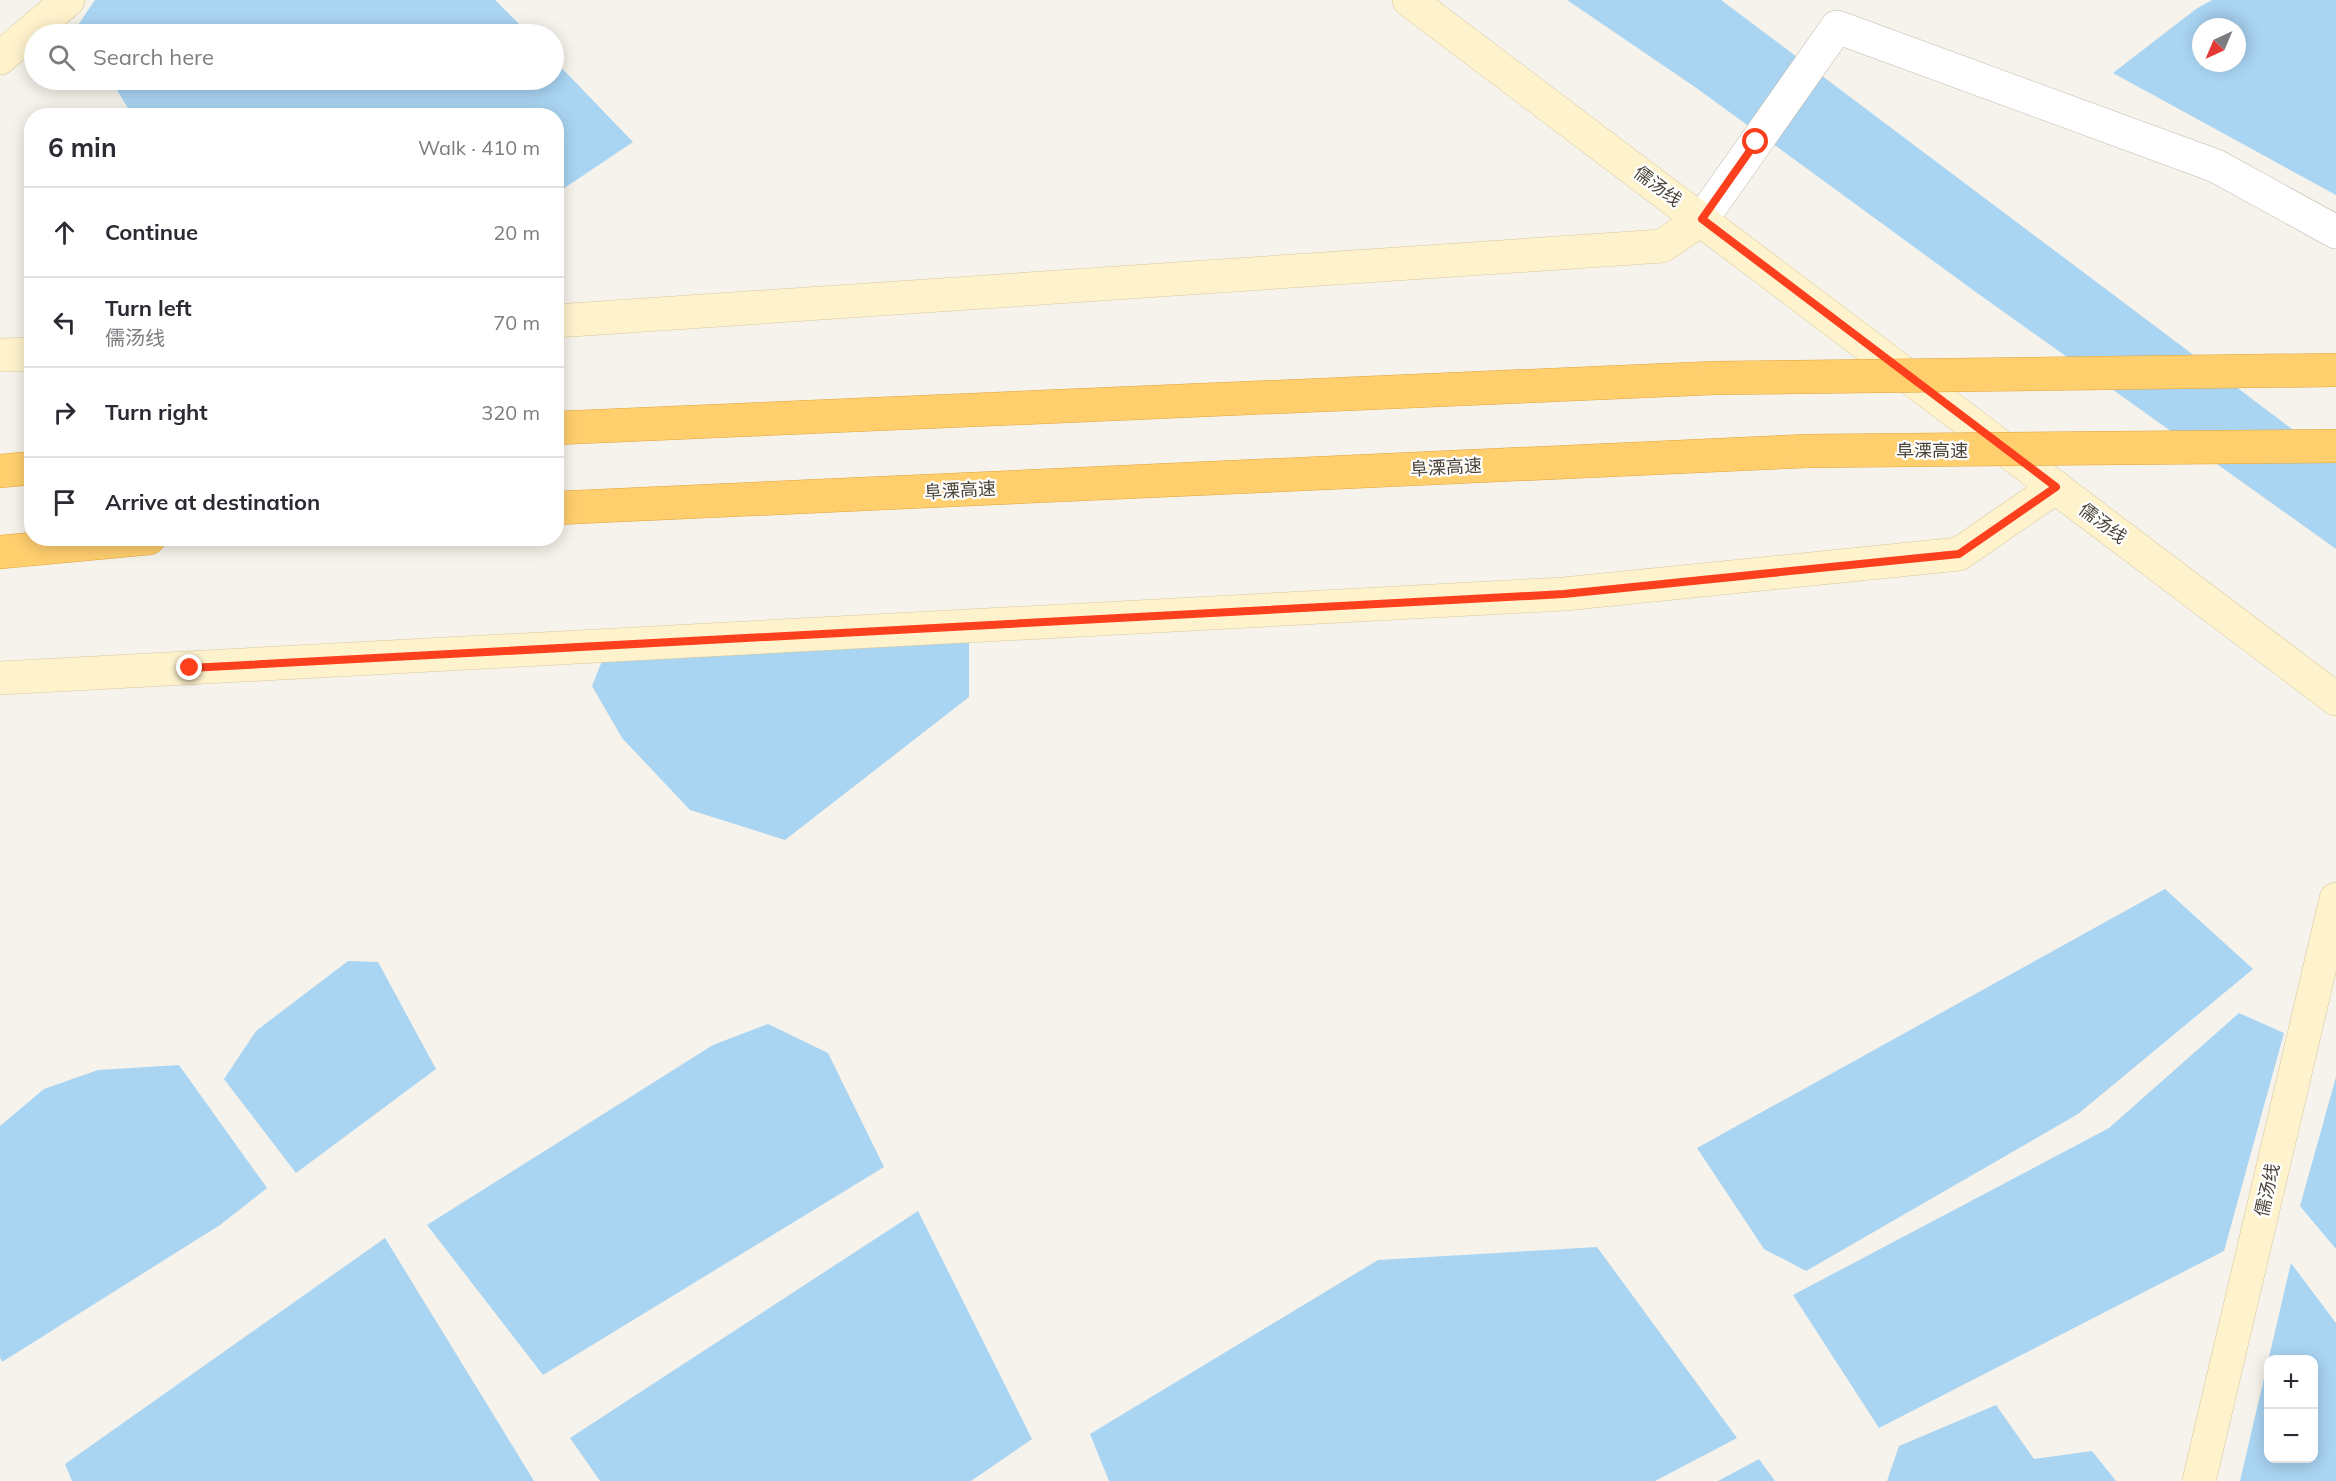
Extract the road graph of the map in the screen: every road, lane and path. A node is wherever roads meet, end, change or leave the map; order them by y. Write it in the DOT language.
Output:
graph roads {
  1 [pos="68,0"];
  2 [pos="1409,0"];
  3 [pos="40,24"];
  4 [pos="24,38"];
  5 [pos="0,58"];
  6 [pos="1702,219"];
  7 [pos="2336,232"];
  8 [pos="564,320"];
  9 [pos="24,354"];
  10 [pos="0,355"];
  11 [pos="2336,370"];
  12 [pos="564,428"];
  13 [pos="2336,446"];
  14 [pos="24,469"];
  15 [pos="0,471"];
  16 [pos="2056,487"];
  17 [pos="564,508"];
  18 [pos="64,546"];
  19 [pos="0,552"];
  20 [pos="0,678"];
  21 [pos="2336,699"];
  22 [pos="2336,899"];
  23 [pos="2199,1481"];
  1 -- 3 [label="street"];
  2 -- 6 [label="street, 儒汤线"];
  4 -- 5 [label="street"];
  6 -- 7 [label="street"];
  6 -- 8 [label="street"];
  6 -- 16 [label="street, 儒汤线"];
  9 -- 10 [label="street"];
  11 -- 12 [label="highway, bridge"];
  13 -- 17 [label="highway, 阜溧高速, bridge"];
  14 -- 15 [label="highway"];
  16 -- 20 [label="street"];
  16 -- 21 [label="street, 儒汤线"];
  18 -- 19 [label="highway"];
  22 -- 23 [label="street, 儒汤线"];
}
